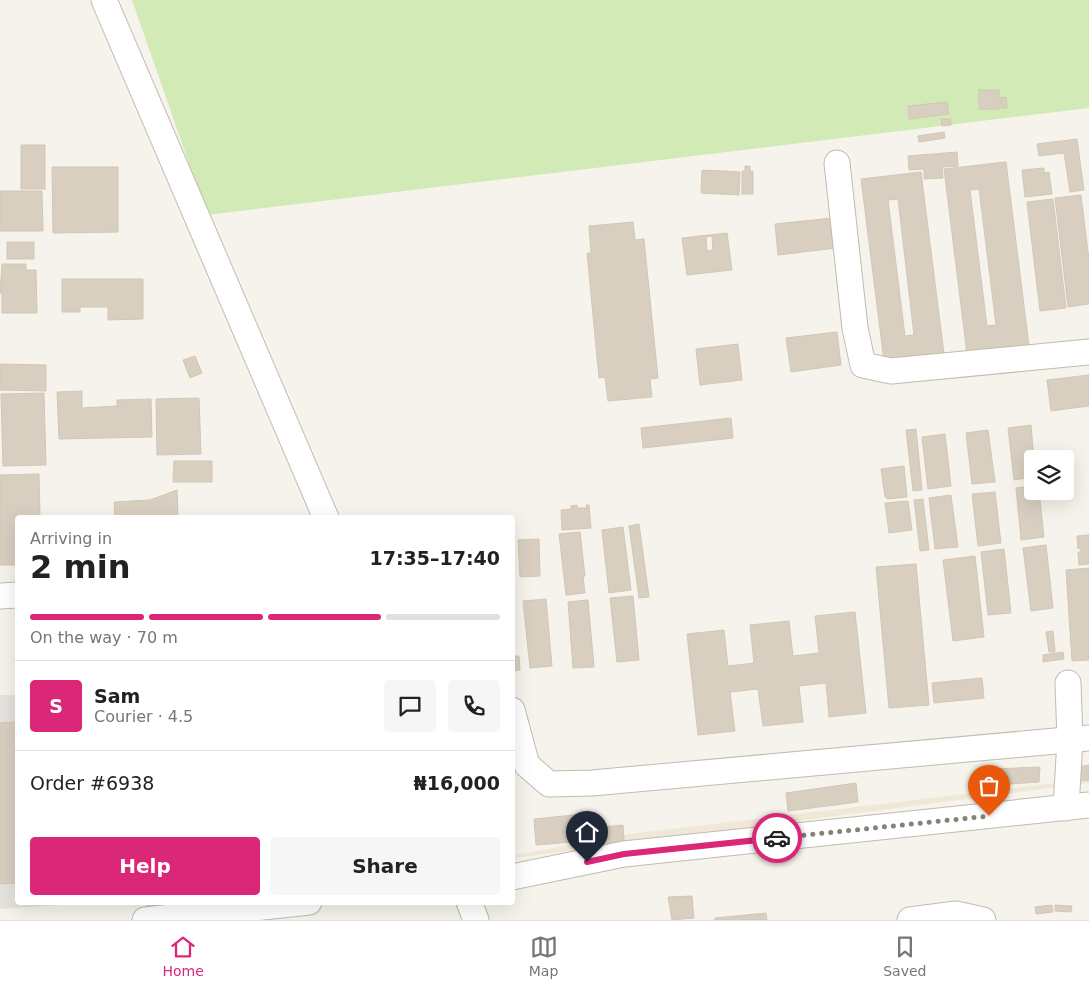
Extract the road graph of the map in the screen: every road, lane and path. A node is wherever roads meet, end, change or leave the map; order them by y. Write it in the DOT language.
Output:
graph roads {
  1 [pos="104,0"];
  2 [pos="837,163"];
  3 [pos="1089,352"];
  4 [pos="325,515"];
  5 [pos="15,595"];
  6 [pos="0,596"];
  7 [pos="1068,683"];
  8 [pos="515,721"];
  9 [pos="1079,739"];
  10 [pos="1077,807"];
  11 [pos="515,876"];
  12 [pos="282,905"];
  13 [pos="470,905"];
  14 [pos="145,920"];
  15 [pos="476,920"];
  16 [pos="910,920"];
  17 [pos="983,920"];
  1 -- 4 [label="street"];
  2 -- 3 [label="street"];
  5 -- 6 [label="street"];
  7 -- 9 [label="street"];
  8 -- 9 [label="street"];
  9 -- 10 [label="street"];
  10 -- 11 [label="street"];
  12 -- 14 [label="street"];
  13 -- 15 [label="street"];
  16 -- 17 [label="street"];
}
